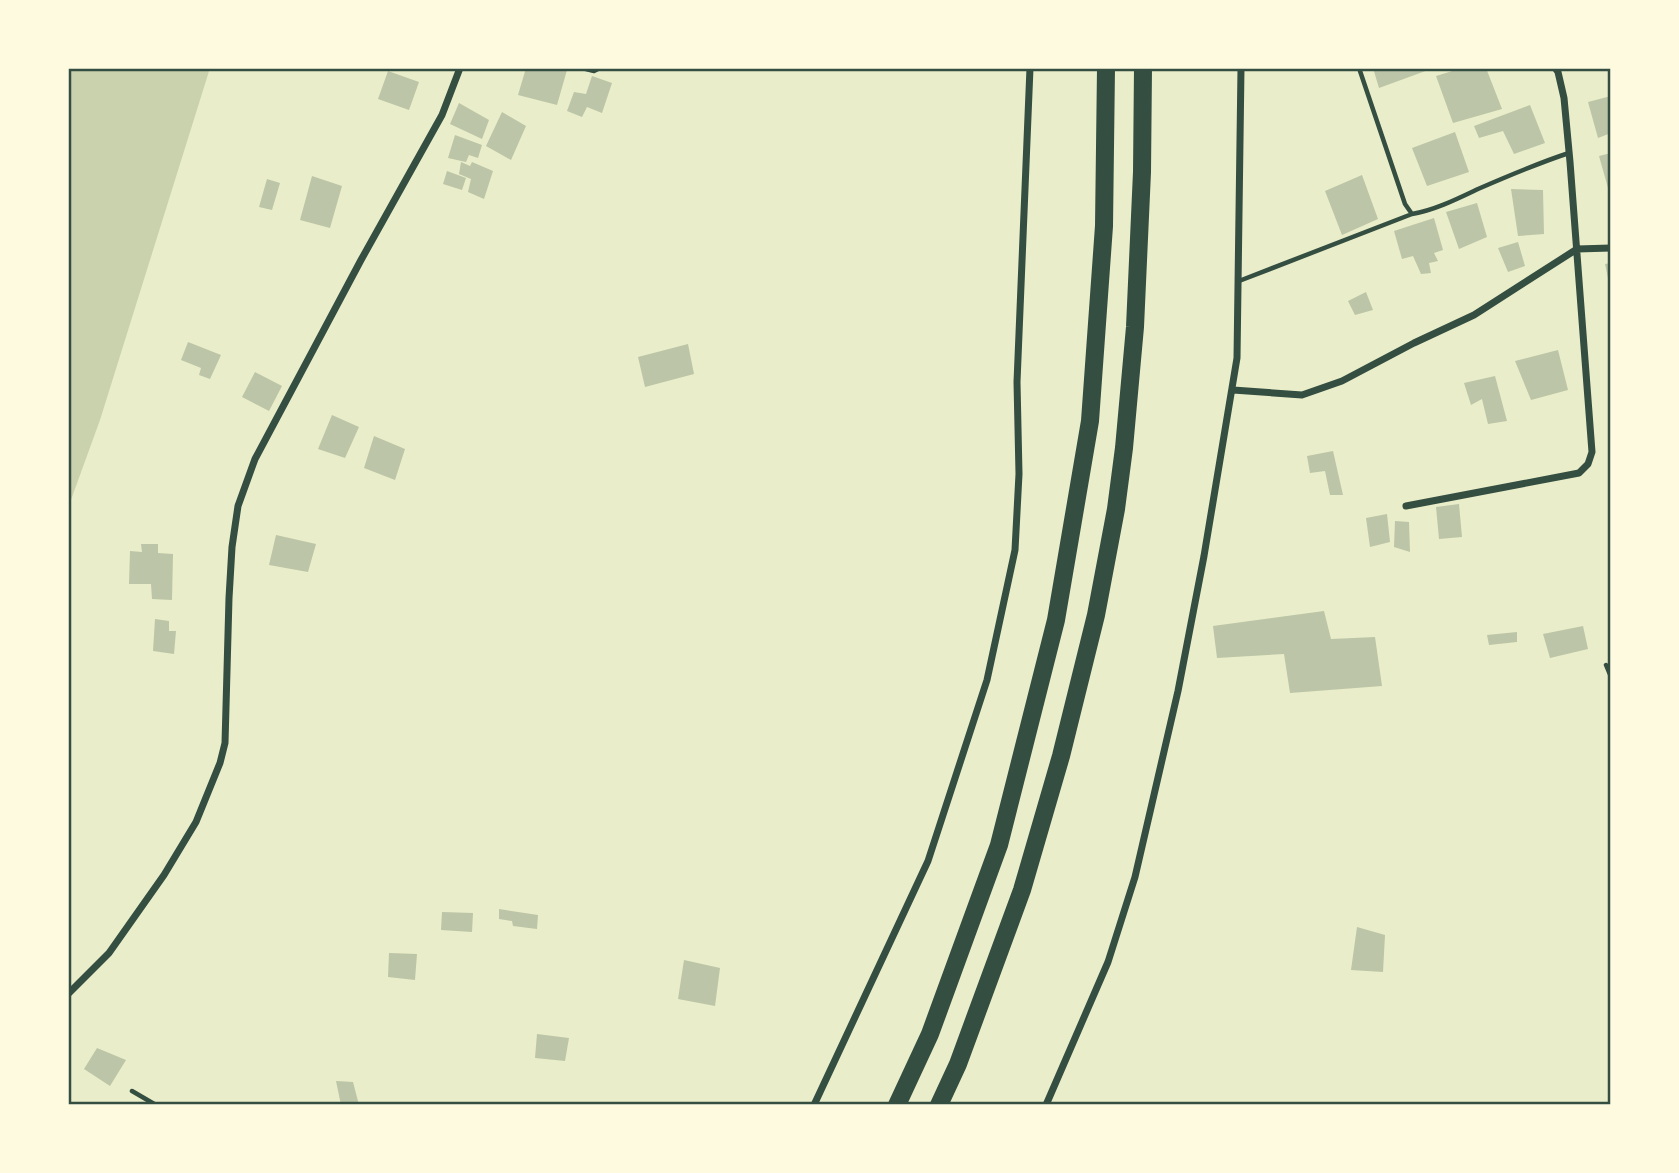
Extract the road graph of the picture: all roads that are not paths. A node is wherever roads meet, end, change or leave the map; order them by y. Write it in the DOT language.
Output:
graph roads {
  1 [pos="460,68"];
  2 [pos="582,68"];
  3 [pos="600,68"];
  4 [pos="1030,68"];
  5 [pos="1106,68"];
  6 [pos="1143,68"];
  7 [pos="1241,68"];
  8 [pos="1359,68"];
  9 [pos="1555,68"];
  10 [pos="1569,153"];
  11 [pos="1412,214"];
  12 [pos="1611,247"];
  13 [pos="1577,249"];
  14 [pos="1238,281"];
  15 [pos="1233,390"];
  16 [pos="1406,506"];
  17 [pos="1606,665"];
  18 [pos="1611,677"];
  19 [pos="68,994"];
  20 [pos="132,1091"];
  21 [pos="156,1105"];
  22 [pos="814,1105"];
  23 [pos="897,1105"];
  24 [pos="939,1105"];
  25 [pos="1046,1105"];
  1 -- 19 [label="street"];
  2 -- 3 [label="lane"];
  4 -- 22 [label="street"];
  5 -- 23 [label="highway"];
  6 -- 24 [label="highway"];
  7 -- 14 [label="street"];
  8 -- 11 [label="lane"];
  9 -- 10 [label="street"];
  10 -- 11 [label="lane"];
  10 -- 13 [label="street"];
  11 -- 14 [label="lane"];
  12 -- 13 [label="street"];
  13 -- 15 [label="street"];
  13 -- 16 [label="street"];
  14 -- 15 [label="street"];
  15 -- 25 [label="street"];
  17 -- 18 [label="lane"];
  20 -- 21 [label="lane"];
}
